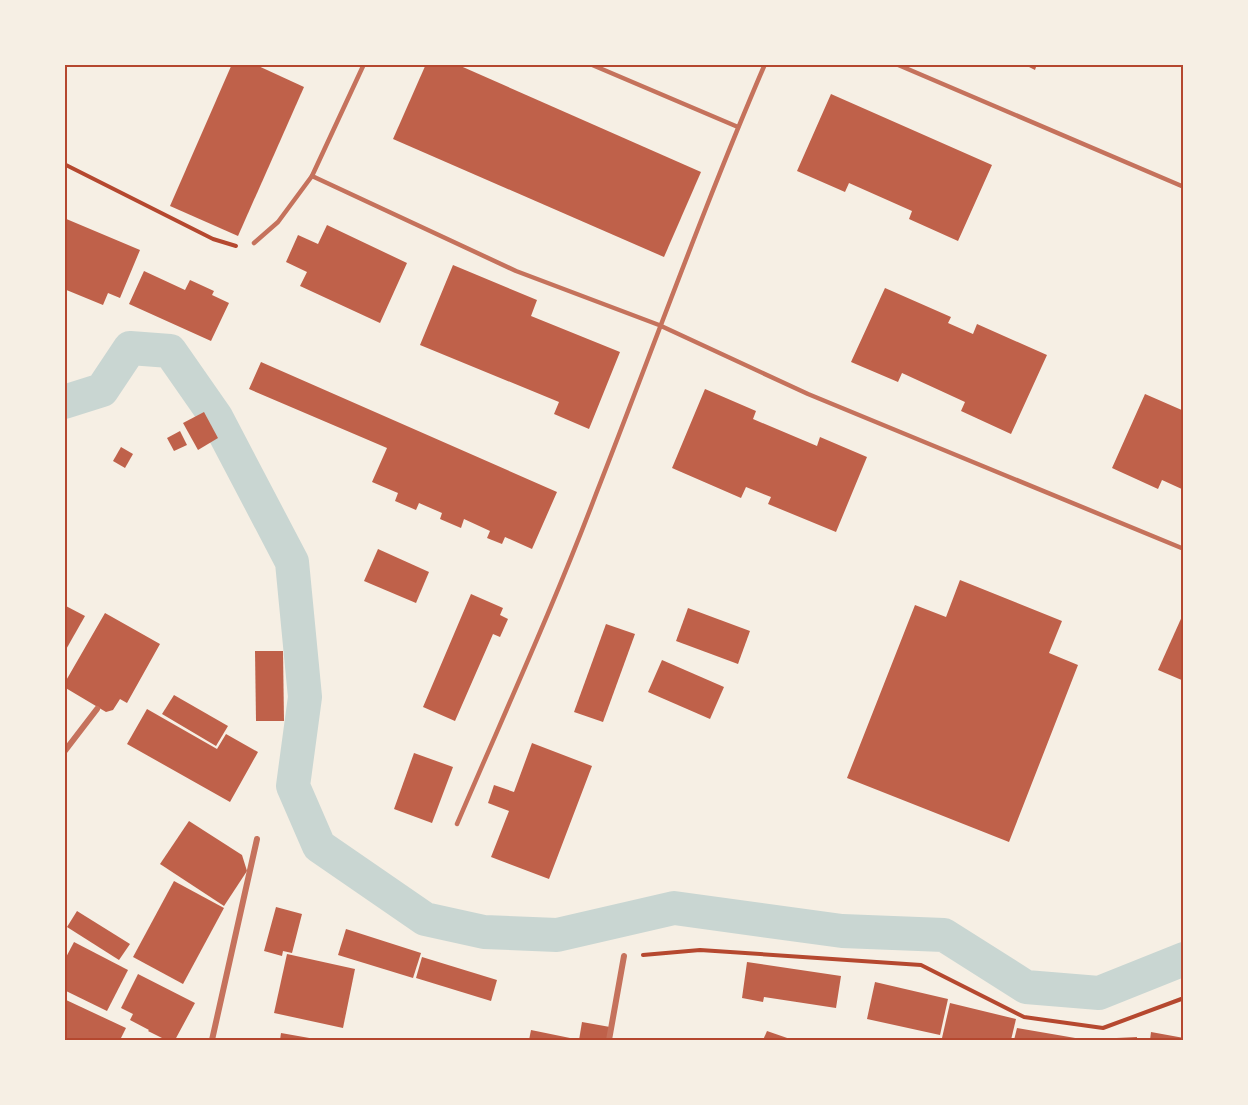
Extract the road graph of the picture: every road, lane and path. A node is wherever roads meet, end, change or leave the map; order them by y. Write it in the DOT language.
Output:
graph roads {
  1 [pos="364,64"];
  2 [pos="590,64"];
  3 [pos="765,64"];
  4 [pos="896,64"];
  5 [pos="738,128"];
  6 [pos="64,164"];
  7 [pos="312,177"];
  8 [pos="1184,187"];
  9 [pos="254,243"];
  10 [pos="659,325"];
  11 [pos="1184,549"];
  12 [pos="97,709"];
  13 [pos="64,752"];
  14 [pos="457,824"];
  15 [pos="257,839"];
  16 [pos="624,956"];
  17 [pos="1184,999"];
  18 [pos="212,1041"];
  19 [pos="609,1041"];
  1 -- 7 [label="lane"];
  2 -- 5 [label="lane"];
  3 -- 5 [label="lane"];
  4 -- 8 [label="lane"];
  5 -- 10 [label="lane"];
  6 -- 9 [label="path"];
  7 -- 9 [label="lane"];
  7 -- 10 [label="lane"];
  10 -- 11 [label="lane"];
  10 -- 14 [label="lane"];
  12 -- 13 [label="street"];
  15 -- 18 [label="street"];
  16 -- 17 [label="path"];
  16 -- 19 [label="street"];
}
